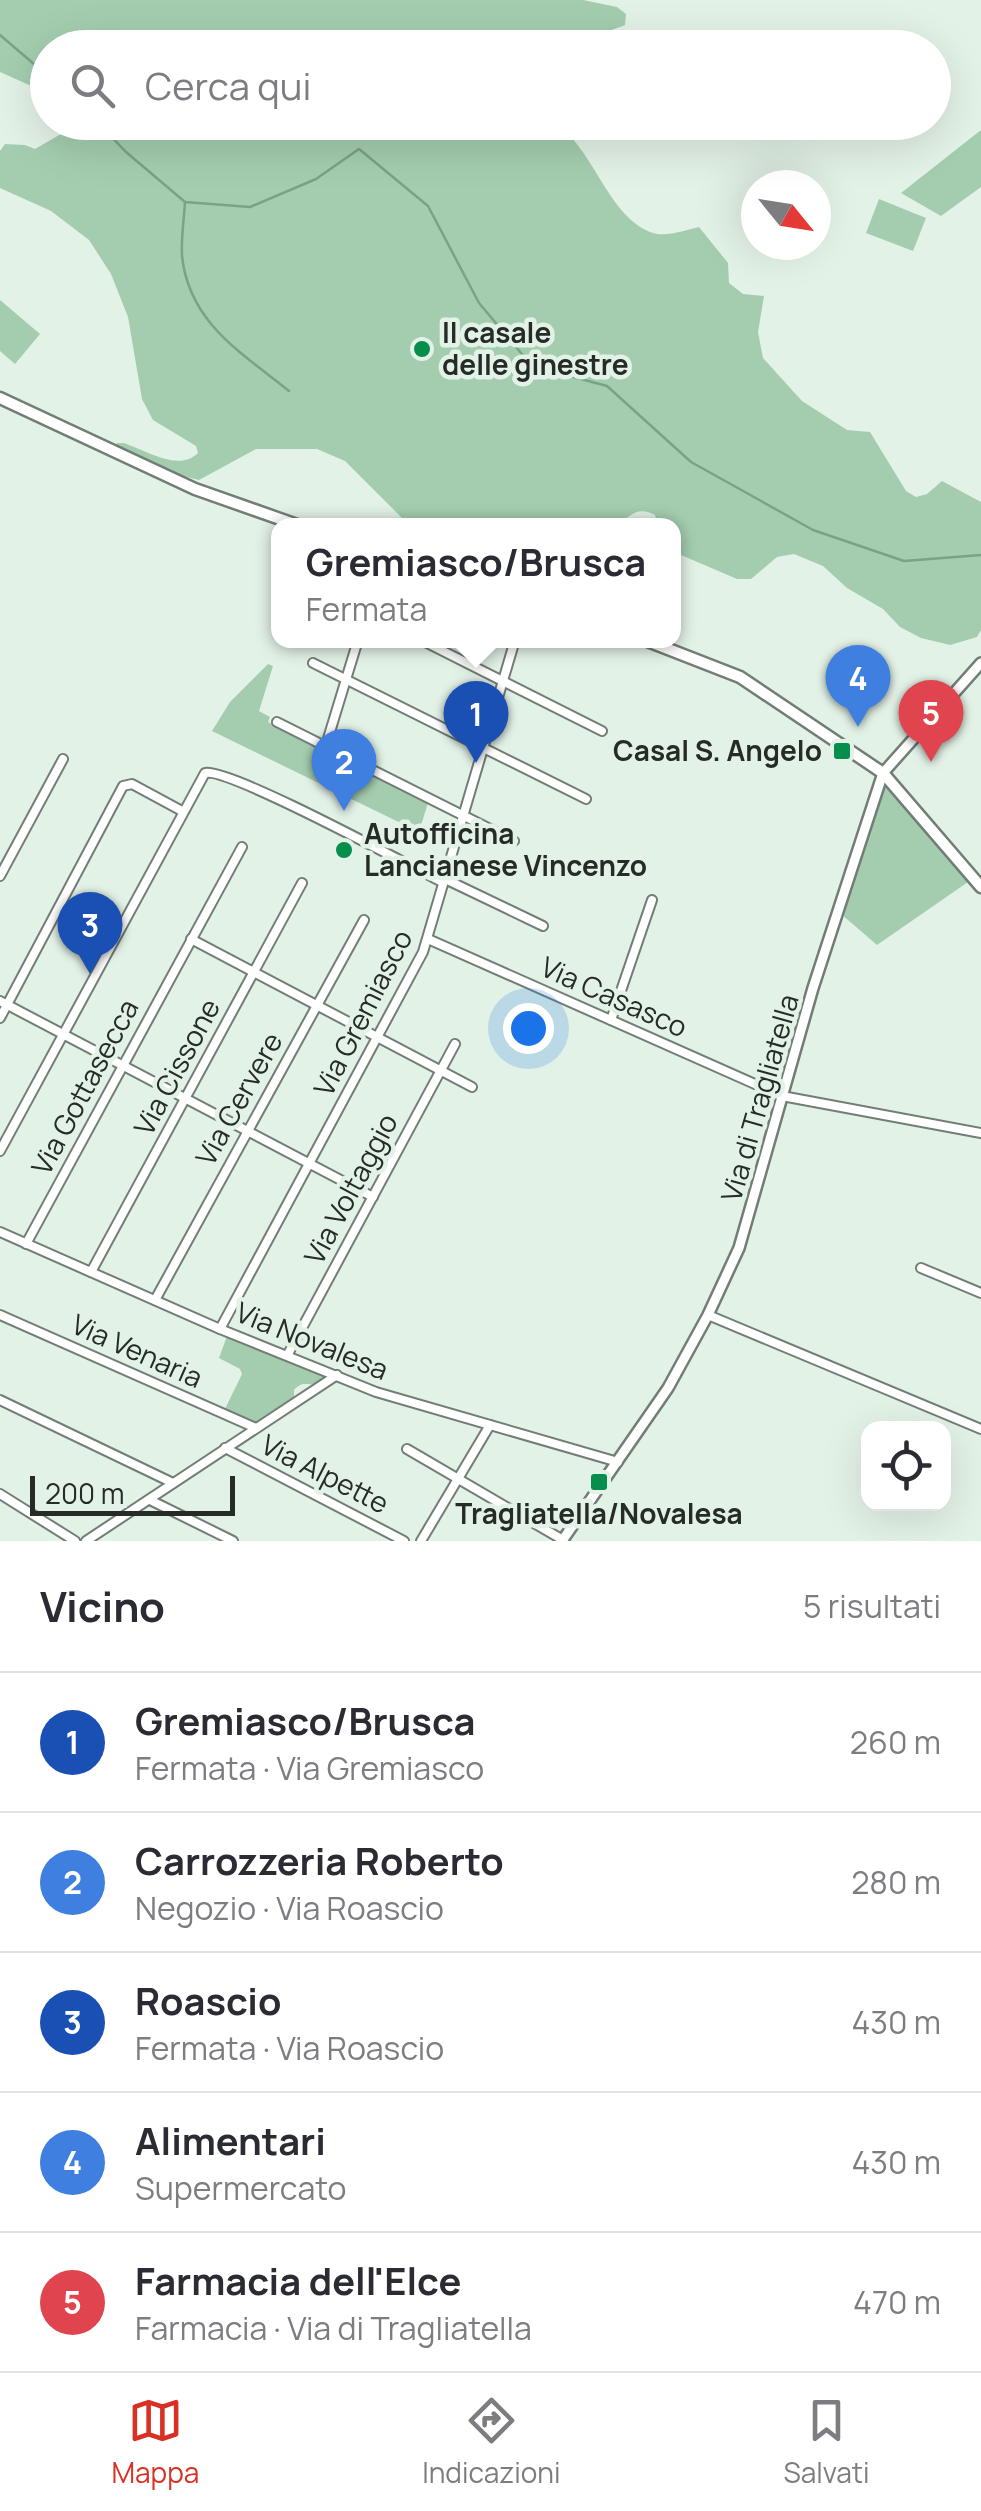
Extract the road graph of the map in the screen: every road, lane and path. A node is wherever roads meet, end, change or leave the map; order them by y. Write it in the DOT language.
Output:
graph roads {
  1 [pos="0,398"];
  2 [pos="277,518"];
  3 [pos="356,648"];
  4 [pos="437,648"];
  5 [pos="512,648"];
  6 [pos="666,648"];
  7 [pos="313,664"];
  8 [pos="981,664"];
  9 [pos="346,680"];
  10 [pos="504,682"];
  11 [pos="277,722"];
  12 [pos="602,731"];
  13 [pos="326,746"];
  14 [pos="484,748"];
  15 [pos="63,760"];
  16 [pos="883,773"];
  17 [pos="586,799"];
  18 [pos="182,811"];
  19 [pos="464,816"];
  20 [pos="514,841"];
  21 [pos="242,847"];
  22 [pos="0,876"];
  23 [pos="442,880"];
  24 [pos="302,883"];
  25 [pos="981,888"];
  26 [pos="652,900"];
  27 [pos="364,920"];
  28 [pos="543,926"];
  29 [pos="428,938"];
  30 [pos="191,939"];
  31 [pos="254,972"];
  32 [pos="4,1003"];
  33 [pos="316,1006"];
  34 [pos="0,1018"];
  35 [pos="611,1020"];
  36 [pos="64,1034"];
  37 [pos="378,1039"];
  38 [pos="455,1044"];
  39 [pos="123,1066"];
  40 [pos="441,1071"];
  41 [pos="472,1088"];
  42 [pos="782,1096"];
  43 [pos="185,1100"];
  44 [pos="247,1132"];
  45 [pos="981,1133"];
  46 [pos="0,1151"];
  47 [pos="310,1166"];
  48 [pos="373,1196"];
  49 [pos="0,1232"];
  50 [pos="26,1244"];
  51 [pos="920,1268"];
  52 [pos="91,1272"];
  53 [pos="981,1293"];
  54 [pos="155,1300"];
  55 [pos="0,1314"];
  56 [pos="708,1316"];
  57 [pos="220,1329"];
  58 [pos="288,1354"];
  59 [pos="337,1375"];
  60 [pos="0,1400"];
  61 [pos="490,1425"];
  62 [pos="256,1428"];
  63 [pos="981,1429"];
  64 [pos="226,1448"];
  65 [pos="407,1450"];
  66 [pos="618,1462"];
  67 [pos="458,1478"];
  68 [pos="173,1484"];
  69 [pos="0,1494"];
  70 [pos="150,1500"];
  71 [pos="563,1540"];
  72 [pos="74,1541"];
  73 [pos="86,1541"];
  74 [pos="233,1541"];
  75 [pos="404,1541"];
  76 [pos="421,1541"];
  1 -- 2 [label="main road"];
  3 -- 9 [label="street"];
  4 -- 10 [label="street"];
  5 -- 10 [label="street, Via Gremiasco"];
  6 -- 16 [label="main road"];
  7 -- 9 [label="street"];
  8 -- 16 [label="street, Via di Tragliatella"];
  9 -- 13 [label="street"];
  9 -- 14 [label="street"];
  10 -- 12 [label="street"];
  10 -- 14 [label="street, Via Gremiasco"];
  11 -- 13 [label="street"];
  13 -- 19 [label="street"];
  14 -- 17 [label="street"];
  14 -- 19 [label="street, Via Gremiasco"];
  15 -- 22 [label="street"];
  16 -- 25 [label="main road"];
  16 -- 42 [label="street, Via di Tragliatella"];
  18 -- 23 [label="street"];
  18 -- 32 [label="street"];
  18 -- 36 [label="street"];
  19 -- 20 [label="street"];
  19 -- 23 [label="street, Via Gremiasco"];
  21 -- 30 [label="street, Via Gottasecca"];
  23 -- 28 [label="street"];
  23 -- 29 [label="street, Via Gremiasco"];
  24 -- 31 [label="street, Via Cissone"];
  26 -- 35 [label="street"];
  27 -- 33 [label="street, Via Cervere"];
  29 -- 35 [label="street, Via Casasco"];
  29 -- 37 [label="street, Via Gremiasco"];
  30 -- 31 [label="street"];
  30 -- 39 [label="street, Via Gottasecca"];
  31 -- 33 [label="street"];
  31 -- 43 [label="street, Via Cissone"];
  32 -- 34 [label="street"];
  32 -- 36 [label="street"];
  33 -- 37 [label="street"];
  33 -- 44 [label="street, Via Cervere"];
  35 -- 42 [label="street, Via Casasco"];
  36 -- 39 [label="street"];
  36 -- 46 [label="street"];
  37 -- 40 [label="street"];
  37 -- 47 [label="street, Via Gremiasco"];
  38 -- 40 [label="street, Via Voltaggio"];
  39 -- 43 [label="street"];
  39 -- 50 [label="street, Via Gottasecca"];
  40 -- 41 [label="street"];
  40 -- 48 [label="street, Via Voltaggio"];
  42 -- 45 [label="street, Via Casasco"];
  42 -- 56 [label="street, Via di Tragliatella"];
  43 -- 44 [label="street"];
  43 -- 52 [label="street, Via Cissone"];
  44 -- 47 [label="street"];
  44 -- 54 [label="street, Via Cervere"];
  47 -- 48 [label="street"];
  47 -- 57 [label="street, Via Gremiasco"];
  48 -- 58 [label="street, Via Voltaggio"];
  49 -- 50 [label="street, Via Novalesa"];
  50 -- 52 [label="street, Via Novalesa"];
  51 -- 53 [label="street"];
  52 -- 54 [label="street, Via Novalesa"];
  54 -- 57 [label="street, Via Novalesa"];
  55 -- 62 [label="street, Via Venaria"];
  56 -- 63 [label="street"];
  56 -- 66 [label="street, Via di Tragliatella"];
  57 -- 58 [label="street, Via Novalesa"];
  58 -- 59 [label="street, Via Novalesa"];
  59 -- 61 [label="street, Via Novalesa"];
  59 -- 62 [label="street"];
  60 -- 68 [label="street"];
  61 -- 66 [label="street, Via Novalesa"];
  61 -- 67 [label="street"];
  62 -- 64 [label="street"];
  64 -- 68 [label="street"];
  64 -- 75 [label="street, Via Alpette"];
  65 -- 67 [label="street"];
  66 -- 71 [label="street, Via di Tragliatella"];
  67 -- 71 [label="street"];
  67 -- 76 [label="street"];
  68 -- 70 [label="street"];
  69 -- 72 [label="street"];
  70 -- 73 [label="street"];
  70 -- 74 [label="street"];
}
